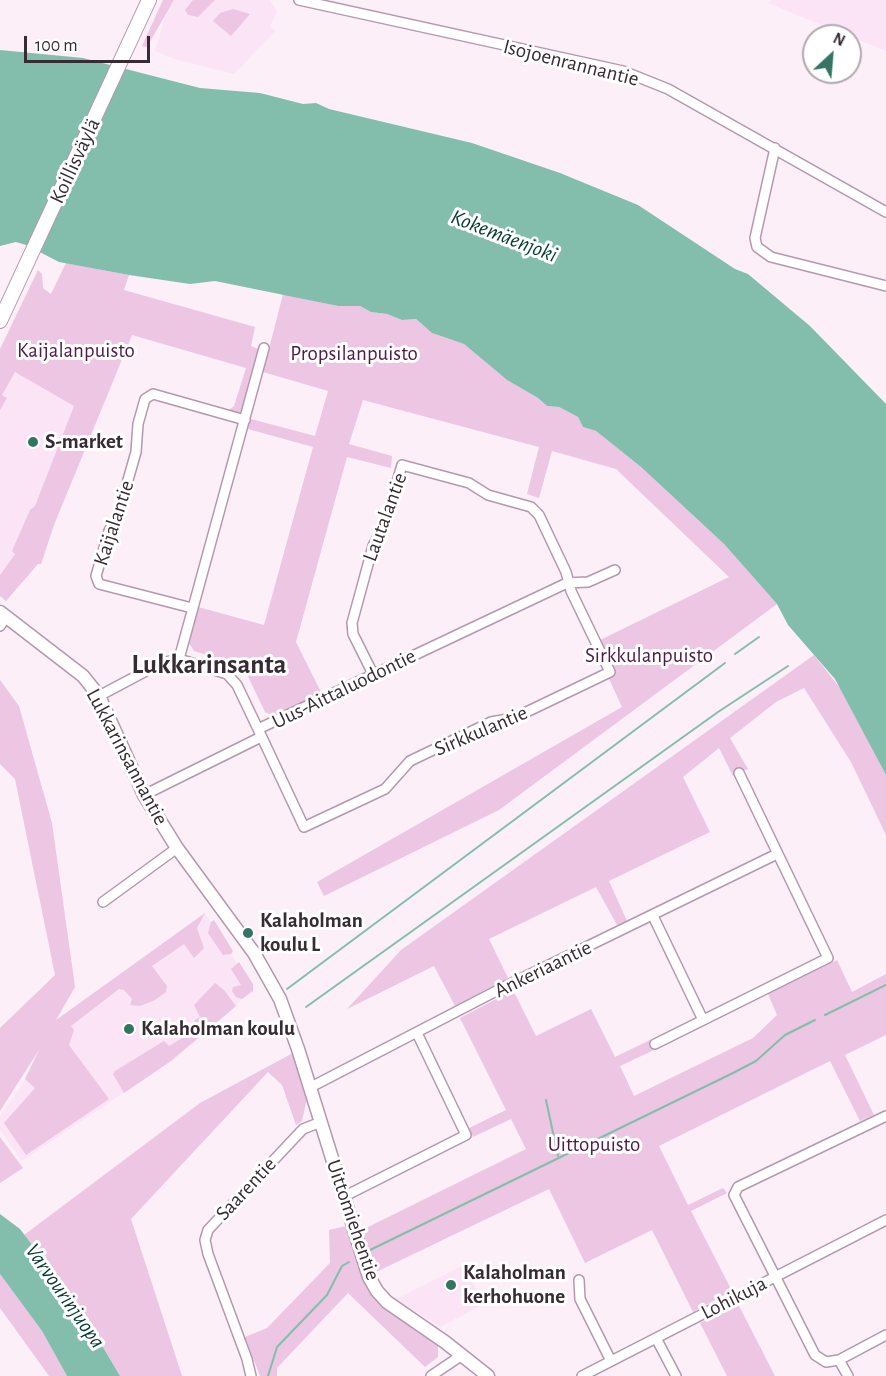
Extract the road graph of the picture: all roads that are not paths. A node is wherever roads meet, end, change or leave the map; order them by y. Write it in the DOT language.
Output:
graph roads {
  1 [pos="149,0"];
  2 [pos="299,0"];
  3 [pos="775,148"];
  4 [pos="885,209"];
  5 [pos="886,286"];
  6 [pos="0,321"];
  7 [pos="264,348"];
  8 [pos="245,420"];
  9 [pos="615,570"];
  10 [pos="567,583"];
  11 [pos="192,608"];
  12 [pos="2,618"];
  13 [pos="179,659"];
  14 [pos="372,674"];
  15 [pos="99,696"];
  16 [pos="260,733"];
  17 [pos="739,773"];
  18 [pos="144,795"];
  19 [pos="177,848"];
  20 [pos="777,854"];
  21 [pos="103,902"];
  22 [pos="653,916"];
  23 [pos="703,1020"];
  24 [pos="417,1033"];
  25 [pos="655,1044"];
  26 [pos="298,1049"];
  27 [pos="311,1087"];
  28 [pos="886,1116"];
  29 [pos="321,1122"];
  30 [pos="343,1197"];
  31 [pos="886,1220"];
  32 [pos="775,1277"];
  33 [pos="579,1280"];
  34 [pos="886,1335"];
  35 [pos="656,1338"];
  36 [pos="462,1355"];
  37 [pos="839,1360"];
  38 [pos="611,1361"];
  39 [pos="251,1376"];
  40 [pos="430,1376"];
  41 [pos="488,1376"];
  42 [pos="582,1376"];
  43 [pos="676,1376"];
  44 [pos="848,1376"];
  1 -- 6 [label="main road, Koillisväylä"];
  2 -- 3 [label="street, Isojoenrannantie"];
  3 -- 4 [label="street, Isojoenrannantie"];
  3 -- 5 [label="street"];
  7 -- 8 [label="street"];
  8 -- 11 [label="street"];
  8 -- 11 [label="street, Kaijalantie"];
  9 -- 10 [label="street, Uus-Aittaluodontie"];
  10 -- 14 [label="street, Uus-Aittaluodontie"];
  10 -- 14 [label="street, Lautalantie"];
  10 -- 16 [label="street, Sirkkulantie"];
  11 -- 13 [label="street"];
  12 -- 15 [label="street, Lukkarinsannantie"];
  13 -- 15 [label="street"];
  13 -- 16 [label="street, Uus-Aittaluodontie"];
  14 -- 16 [label="street, Uus-Aittaluodontie"];
  15 -- 18 [label="street, Lukkarinsannantie"];
  16 -- 18 [label="street"];
  17 -- 20 [label="street"];
  18 -- 19 [label="street, Lukkarinsannantie"];
  19 -- 21 [label="street"];
  19 -- 26 [label="street, Lukkarinsannantie"];
  20 -- 22 [label="street, Ankeriaantie"];
  20 -- 23 [label="street"];
  22 -- 23 [label="street"];
  22 -- 24 [label="street, Ankeriaantie"];
  23 -- 25 [label="street"];
  24 -- 27 [label="street, Ankeriaantie"];
  24 -- 30 [label="street"];
  26 -- 27 [label="street, Uittomiehentie"];
  27 -- 29 [label="street, Uittomiehentie"];
  28 -- 32 [label="street"];
  29 -- 30 [label="street, Uittomiehentie"];
  29 -- 39 [label="street, Saarentie"];
  30 -- 36 [label="street, Uittomiehentie"];
  31 -- 32 [label="street, Lohikuja"];
  32 -- 35 [label="street, Lohikuja"];
  32 -- 37 [label="street"];
  33 -- 38 [label="street"];
  34 -- 37 [label="street"];
  35 -- 38 [label="street, Lohikuja"];
  35 -- 43 [label="street"];
  36 -- 40 [label="street"];
  36 -- 41 [label="street, Uittomiehentie"];
  37 -- 44 [label="street"];
  38 -- 42 [label="street, Lohikuja"];
}
